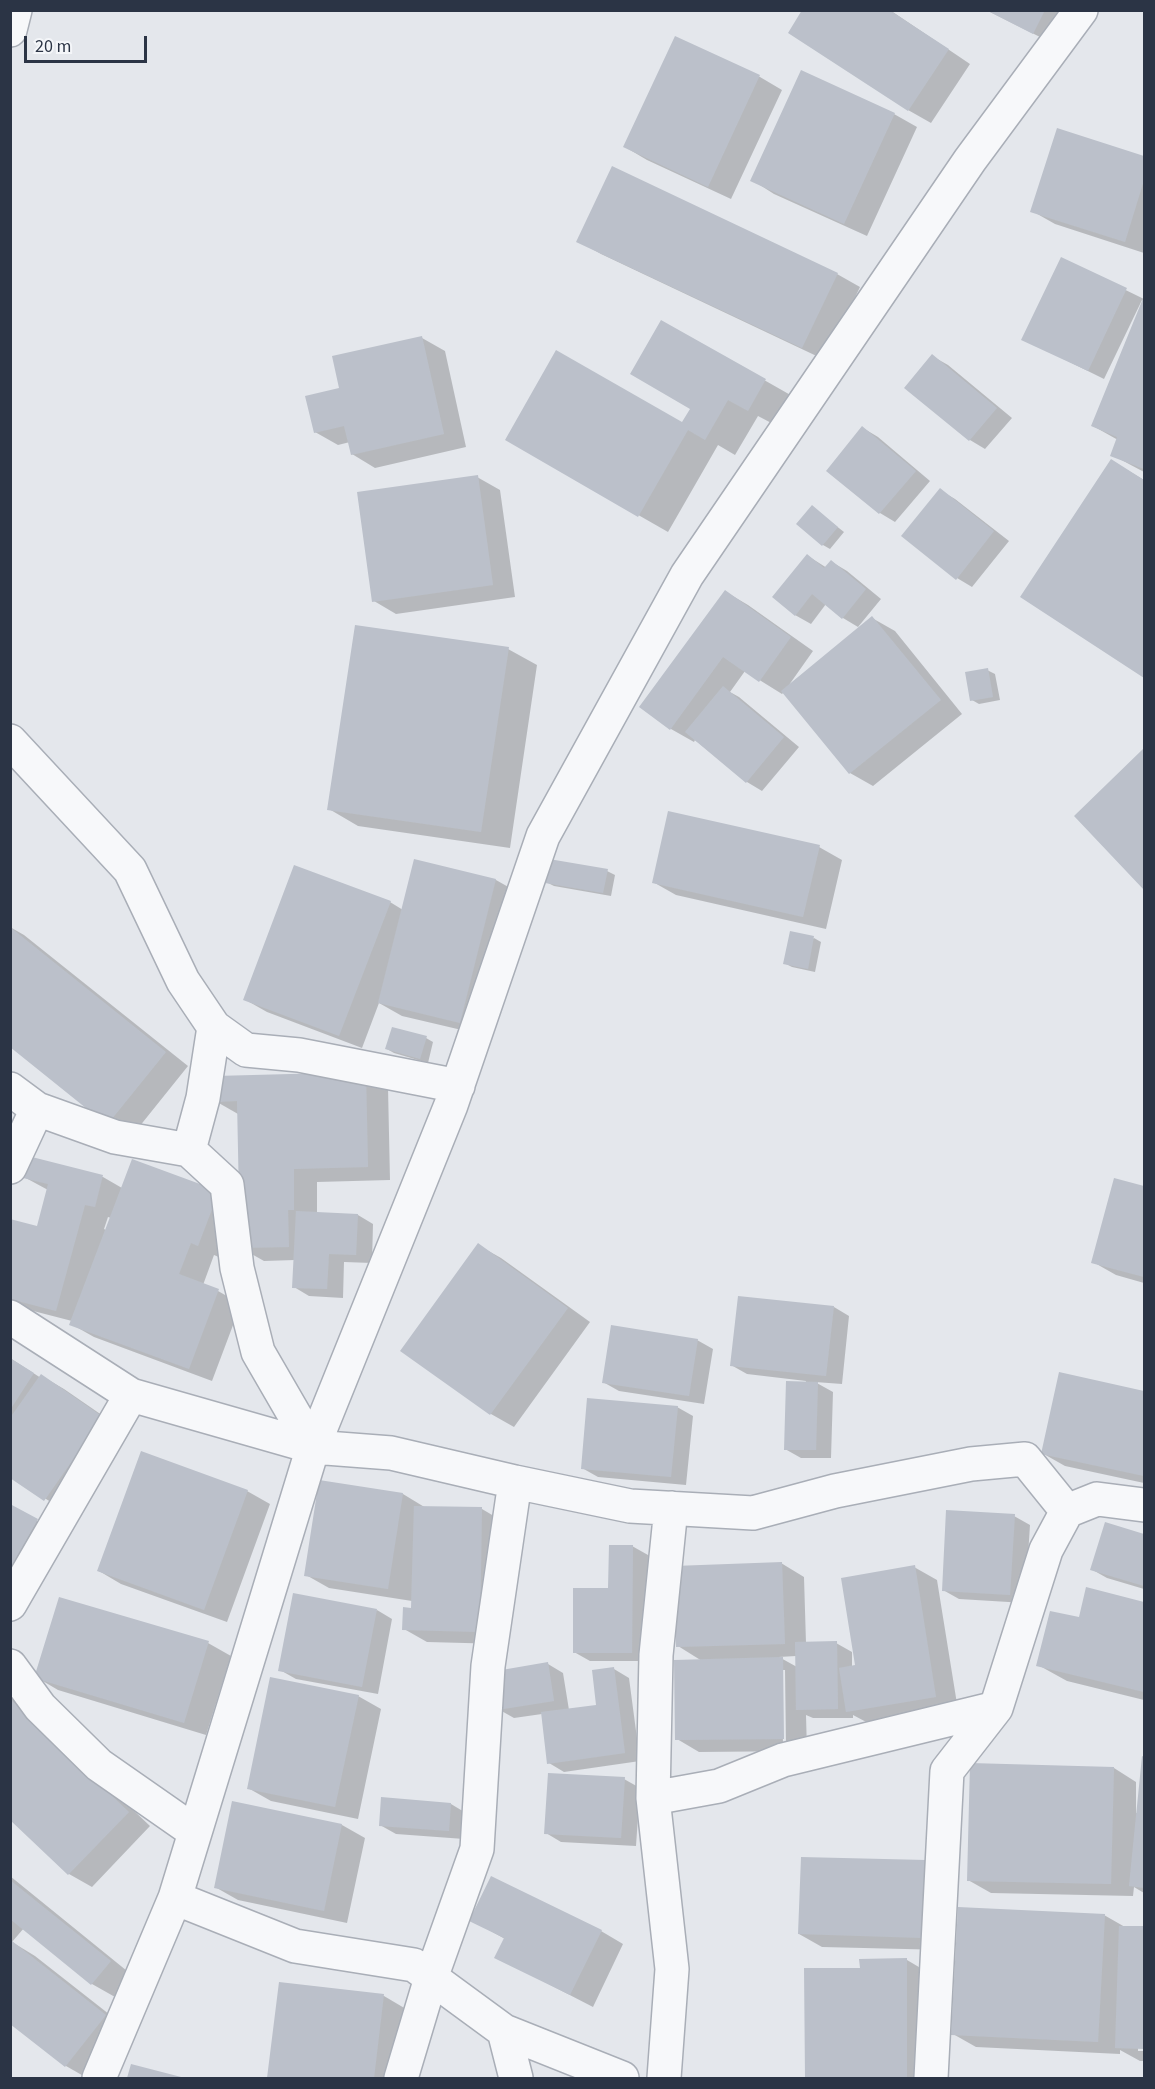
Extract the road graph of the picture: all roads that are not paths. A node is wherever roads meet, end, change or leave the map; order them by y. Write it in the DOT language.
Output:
graph roads {
  1 [pos="15,10"];
  2 [pos="1081,10"];
  3 [pos="10,30"];
  4 [pos="10,741"];
  5 [pos="214,1027"];
  6 [pos="458,1086"];
  7 [pos="10,1089"];
  8 [pos="37,1109"];
  9 [pos="189,1150"];
  10 [pos="10,1167"];
  11 [pos="10,1317"];
  12 [pos="130,1395"];
  13 [pos="313,1447"];
  14 [pos="515,1482"];
  15 [pos="1144,1505"];
  16 [pos="671,1508"];
  17 [pos="1067,1510"];
  18 [pos="10,1604"];
  19 [pos="10,1666"];
  20 [pos="996,1708"];
  21 [pos="653,1798"];
  22 [pos="195,1832"];
  23 [pos="175,1898"];
  24 [pos="431,1978"];
  25 [pos="504,2031"];
  26 [pos="99,2079"];
  27 [pos="402,2079"];
  28 [pos="516,2079"];
  29 [pos="622,2079"];
  30 [pos="664,2079"];
  31 [pos="931,2079"];
  1 -- 3 [label="street"];
  2 -- 6 [label="street"];
  4 -- 5 [label="street"];
  5 -- 6 [label="street"];
  5 -- 9 [label="street"];
  6 -- 13 [label="street"];
  7 -- 8 [label="street"];
  8 -- 9 [label="street"];
  8 -- 10 [label="street"];
  9 -- 13 [label="street"];
  11 -- 12 [label="street"];
  12 -- 13 [label="street"];
  12 -- 18 [label="street"];
  13 -- 14 [label="street"];
  13 -- 22 [label="street"];
  14 -- 16 [label="street"];
  14 -- 24 [label="street"];
  15 -- 17 [label="street"];
  16 -- 17 [label="street"];
  16 -- 21 [label="street"];
  17 -- 20 [label="street"];
  19 -- 22 [label="street"];
  20 -- 21 [label="street"];
  20 -- 31 [label="street"];
  21 -- 30 [label="street"];
  22 -- 23 [label="street"];
  23 -- 24 [label="street"];
  23 -- 26 [label="street"];
  24 -- 25 [label="street"];
  24 -- 27 [label="street"];
  25 -- 28 [label="street"];
  25 -- 29 [label="street"];
}
